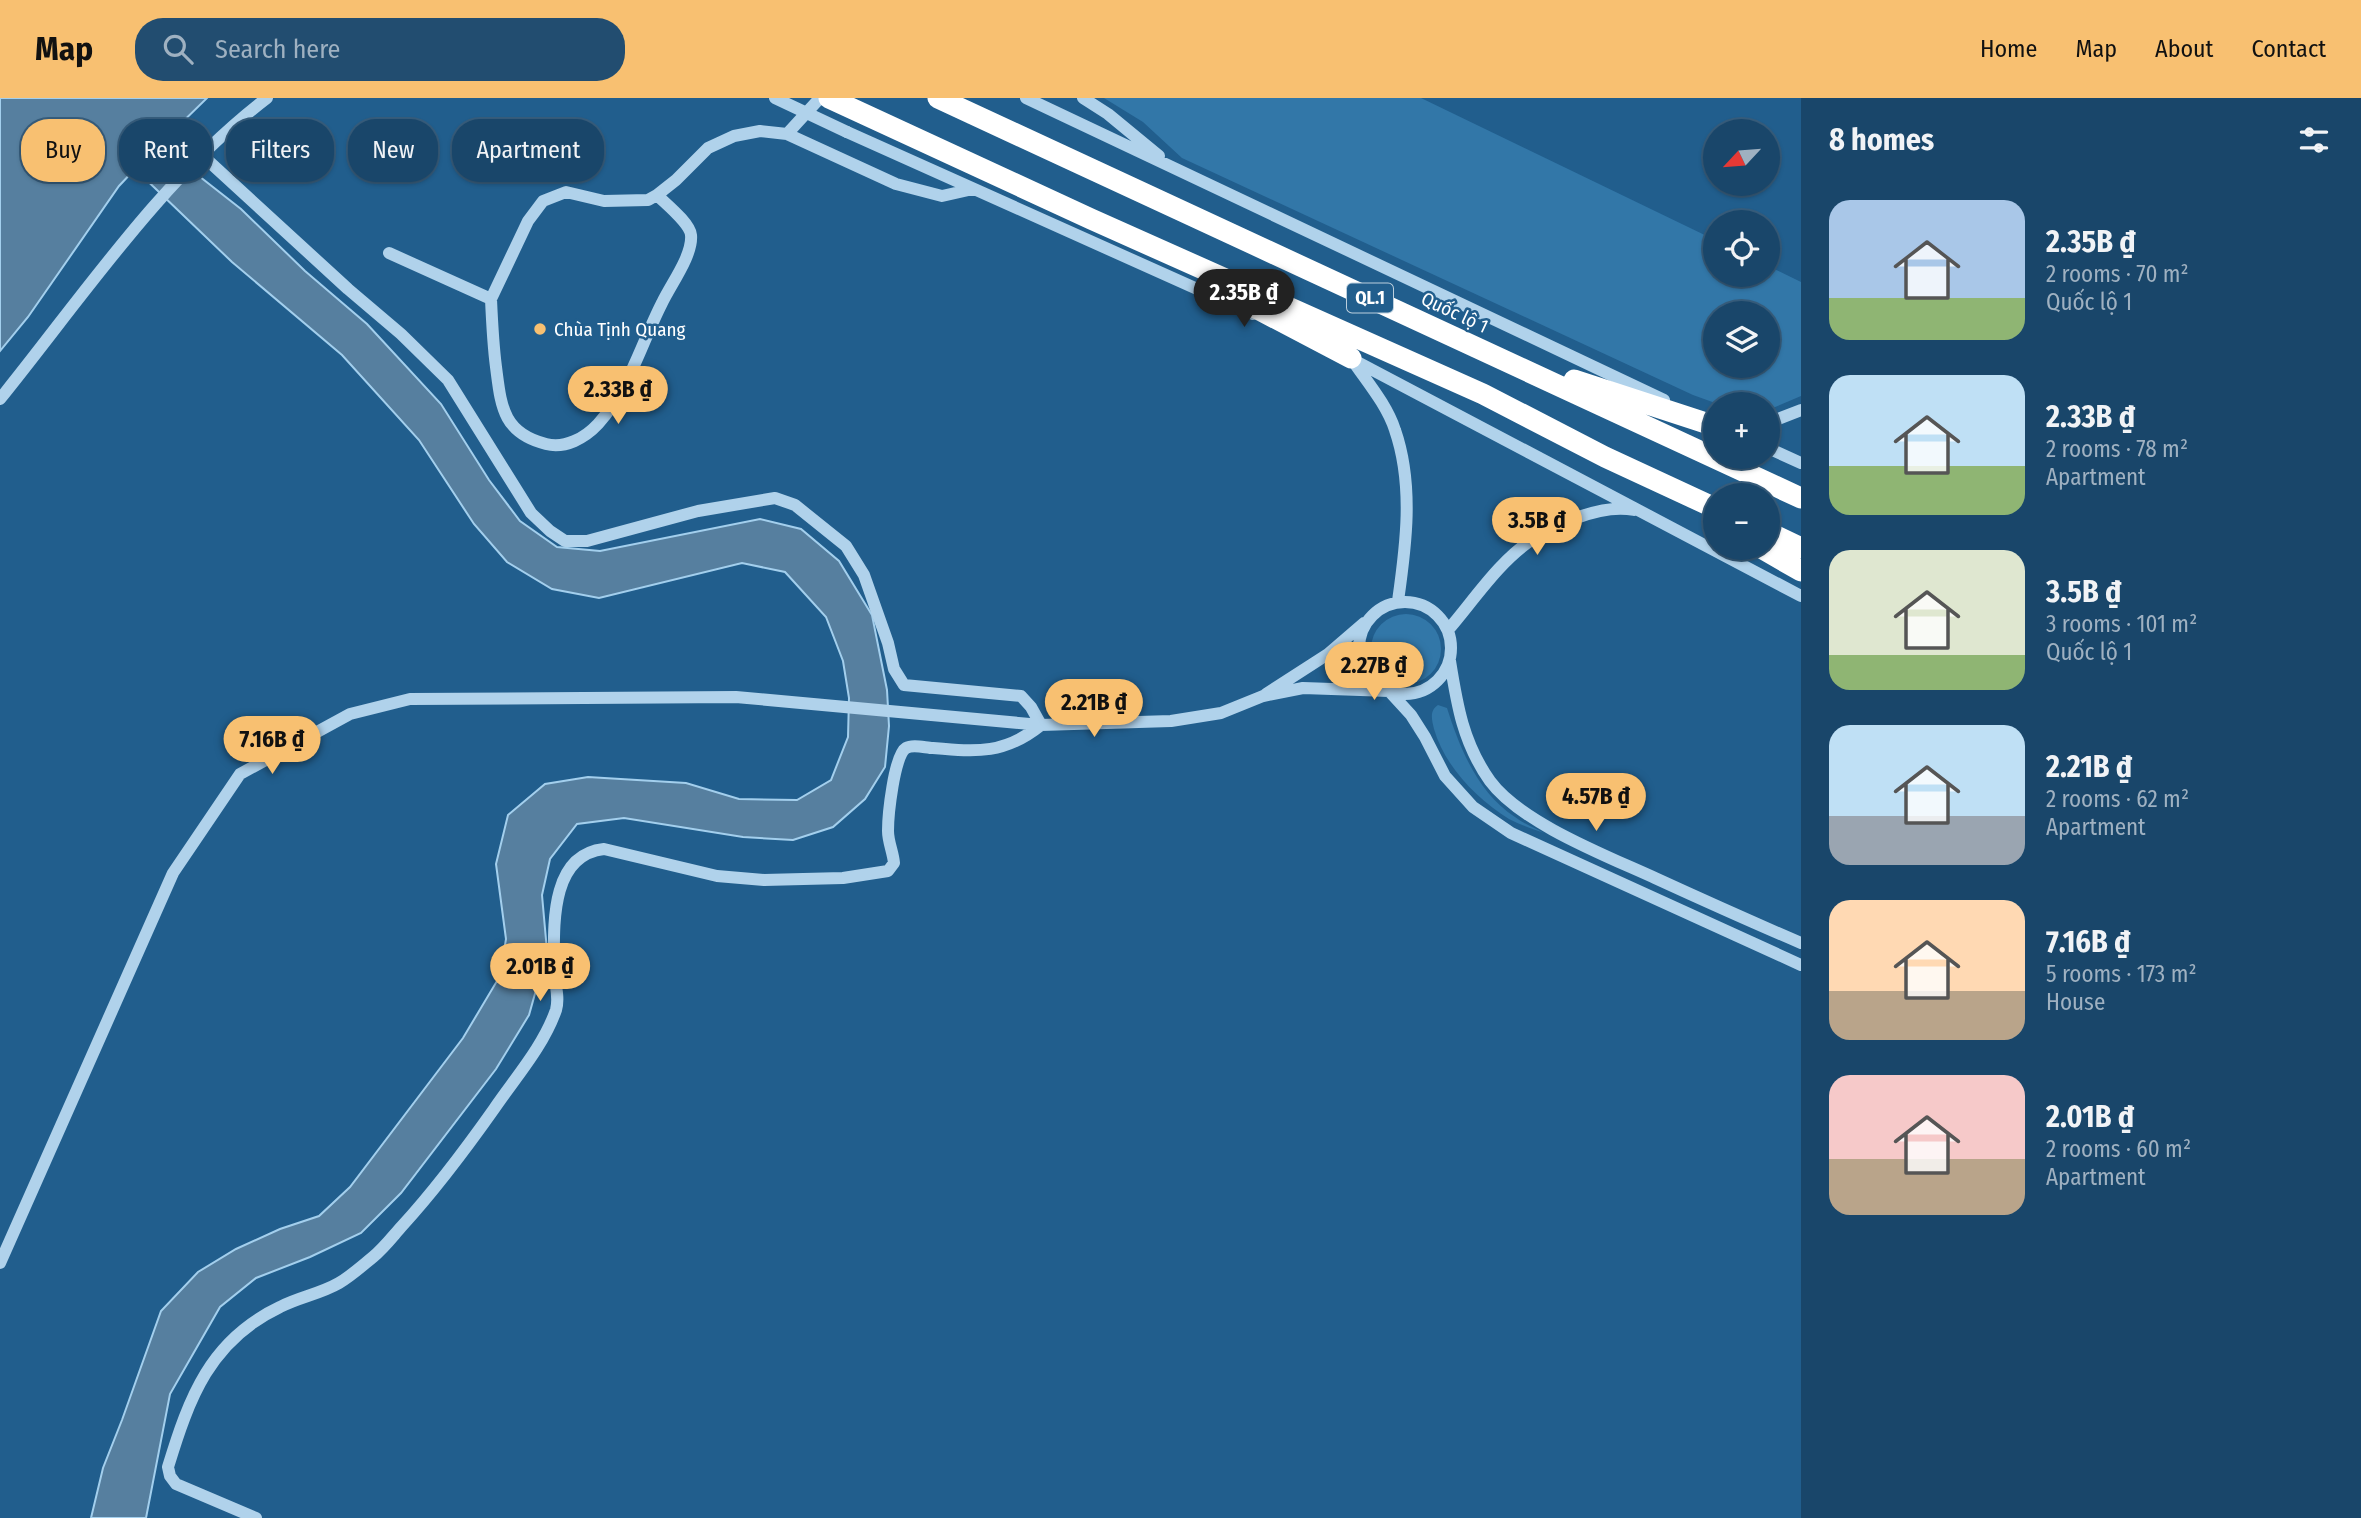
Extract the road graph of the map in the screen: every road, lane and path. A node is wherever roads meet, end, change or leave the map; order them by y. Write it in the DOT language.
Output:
graph roads {
  1 [pos="267,98"];
  2 [pos="775,98"];
  3 [pos="820,98"];
  4 [pos="830,98"];
  5 [pos="938,98"];
  6 [pos="1026,98"];
  7 [pos="1083,98"];
  8 [pos="787,134"];
  9 [pos="212,147"];
  10 [pos="212,164"];
  11 [pos="1173,168"];
  12 [pos="177,182"];
  13 [pos="973,189"];
  14 [pos="657,195"];
  15 [pos="1091,219"];
  16 [pos="389,253"];
  17 [pos="491,299"];
  18 [pos="1483,350"];
  19 [pos="1351,358"];
  20 [pos="0,398"];
  21 [pos="1801,410"];
  22 [pos="1780,418"];
  23 [pos="1703,419"];
  24 [pos="1703,421"];
  25 [pos="1780,453"];
  26 [pos="1605,457"];
  27 [pos="1801,463"];
  28 [pos="1801,498"];
  29 [pos="1703,502"];
  30 [pos="1648,514"];
  31 [pos="1703,514"];
  32 [pos="1780,538"];
  33 [pos="1801,548"];
  34 [pos="1780,559"];
  35 [pos="1801,571"];
  36 [pos="1801,596"];
  37 [pos="1398,601"];
  38 [pos="1371,615"];
  39 [pos="1448,631"];
  40 [pos="1450,661"];
  41 [pos="1389,691"];
  42 [pos="1263,696"];
  43 [pos="1041,725"];
  44 [pos="1801,943"];
  45 [pos="1801,965"];
  46 [pos="0,1264"];
  47 [pos="256,1518"];
  1 -- 9 [label="street"];
  2 -- 13 [label="street, bridge"];
  3 -- 8 [label="street"];
  4 -- 15 [label="highway, QL.1"];
  5 -- 18 [label="highway, Quốc lộ 1 / QL.1"];
  6 -- 11 [label="street"];
  7 -- 11 [label="street"];
  8 -- 13 [label="street"];
  8 -- 14 [label="street"];
  10 -- 43 [label="street"];
  11 -- 23 [label="street"];
  12 -- 20 [label="street"];
  13 -- 19 [label="street"];
  14 -- 17 [label="street"];
  14 -- 17 [label="street"];
  15 -- 19 [label="highway"];
  15 -- 26 [label="highway, QL.1"];
  16 -- 17 [label="street"];
  18 -- 24 [label="highway"];
  18 -- 28 [label="highway, Quốc lộ 1 / QL.1"];
  19 -- 30 [label="street"];
  19 -- 37 [label="street"];
  21 -- 22 [label="street"];
  25 -- 27 [label="street"];
  26 -- 29 [label="highway, QL.1"];
  26 -- 31 [label="highway"];
  30 -- 36 [label="street"];
  30 -- 39 [label="street"];
  32 -- 33 [label="highway"];
  34 -- 35 [label="highway"];
  37 -- 38 [label="street"];
  37 -- 39 [label="street"];
  38 -- 41 [label="street"];
  38 -- 42 [label="street"];
  39 -- 40 [label="street"];
  40 -- 41 [label="street"];
  40 -- 44 [label="street"];
  41 -- 42 [label="street"];
  41 -- 45 [label="street"];
  42 -- 43 [label="street"];
  43 -- 46 [label="street"];
  43 -- 47 [label="street"];
}
